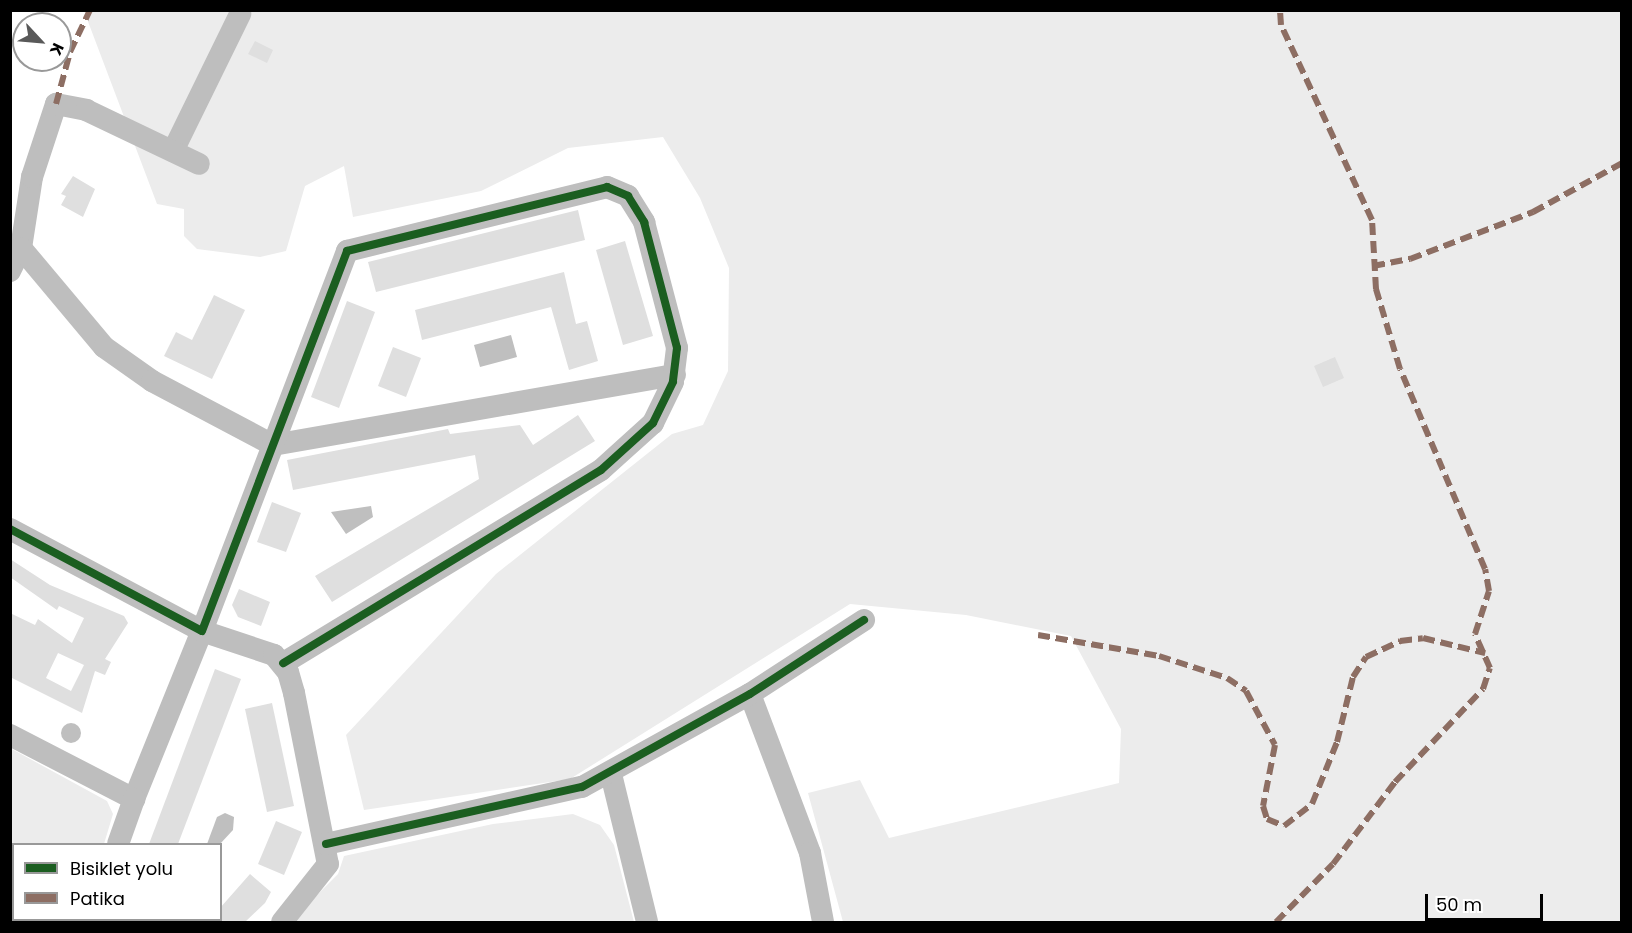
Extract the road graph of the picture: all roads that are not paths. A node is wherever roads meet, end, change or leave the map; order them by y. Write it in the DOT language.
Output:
graph roads {
  1 [pos="240,14"];
  2 [pos="173,151"];
  3 [pos="199,164"];
  4 [pos="21,248"];
  5 [pos="10,271"];
  6 [pos="675,375"];
  7 [pos="273,445"];
  8 [pos="10,529"];
  9 [pos="864,620"];
  10 [pos="202,631"];
  11 [pos="283,663"];
  12 [pos="750,694"];
  13 [pos="10,735"];
  14 [pos="610,774"];
  15 [pos="134,800"];
  16 [pos="118,843"];
  17 [pos="326,844"];
  18 [pos="282,922"];
  19 [pos="647,922"];
  20 [pos="823,922"];
  1 -- 2 [label="street"];
  2 -- 3 [label="street"];
  2 -- 4 [label="street"];
  4 -- 5 [label="street"];
  4 -- 7 [label="street"];
  6 -- 7 [label="street"];
  6 -- 7 [label="street"];
  6 -- 11 [label="street"];
  7 -- 10 [label="street"];
  8 -- 10 [label="street"];
  9 -- 12 [label="street"];
  10 -- 11 [label="street"];
  10 -- 15 [label="street"];
  11 -- 17 [label="street"];
  12 -- 14 [label="street"];
  12 -- 20 [label="street"];
  13 -- 15 [label="street"];
  14 -- 17 [label="street"];
  14 -- 19 [label="street"];
  15 -- 16 [label="street"];
  17 -- 18 [label="street"];
}
